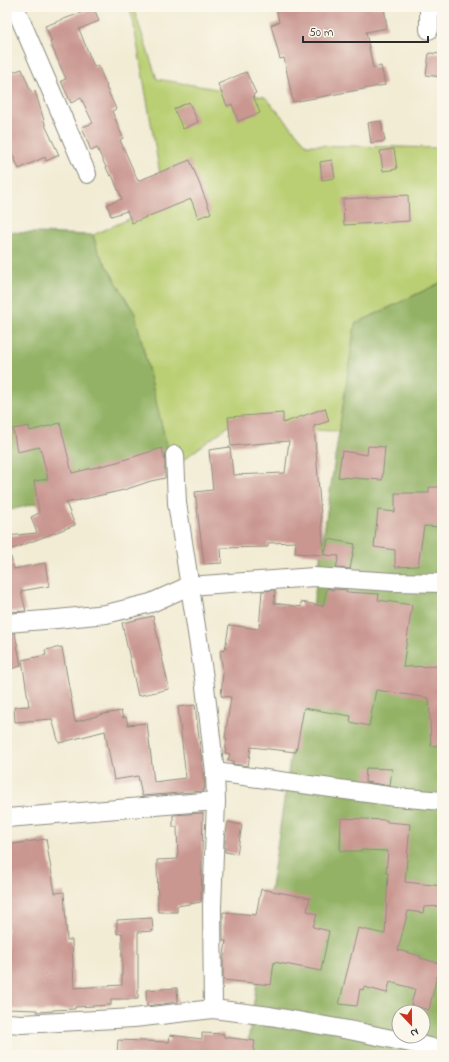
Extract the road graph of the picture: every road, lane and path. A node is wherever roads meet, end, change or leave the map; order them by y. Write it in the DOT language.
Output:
graph roads {
  1 [pos="15,7"];
  2 [pos="429,7"];
  3 [pos="429,30"];
  4 [pos="87,174"];
  5 [pos="175,455"];
  6 [pos="442,583"];
  7 [pos="189,586"];
  8 [pos="7,623"];
  9 [pos="215,772"];
  10 [pos="216,801"];
  11 [pos="442,801"];
  12 [pos="7,818"];
  13 [pos="213,1009"];
  14 [pos="7,1023"];
  15 [pos="438,1050"];
  1 -- 4 [label="street"];
  2 -- 3 [label="street"];
  5 -- 7 [label="street"];
  6 -- 7 [label="street"];
  7 -- 8 [label="street"];
  7 -- 9 [label="street"];
  9 -- 10 [label="street"];
  9 -- 11 [label="street"];
  10 -- 12 [label="street"];
  10 -- 13 [label="street"];
  13 -- 14 [label="street"];
  13 -- 15 [label="street"];
}
